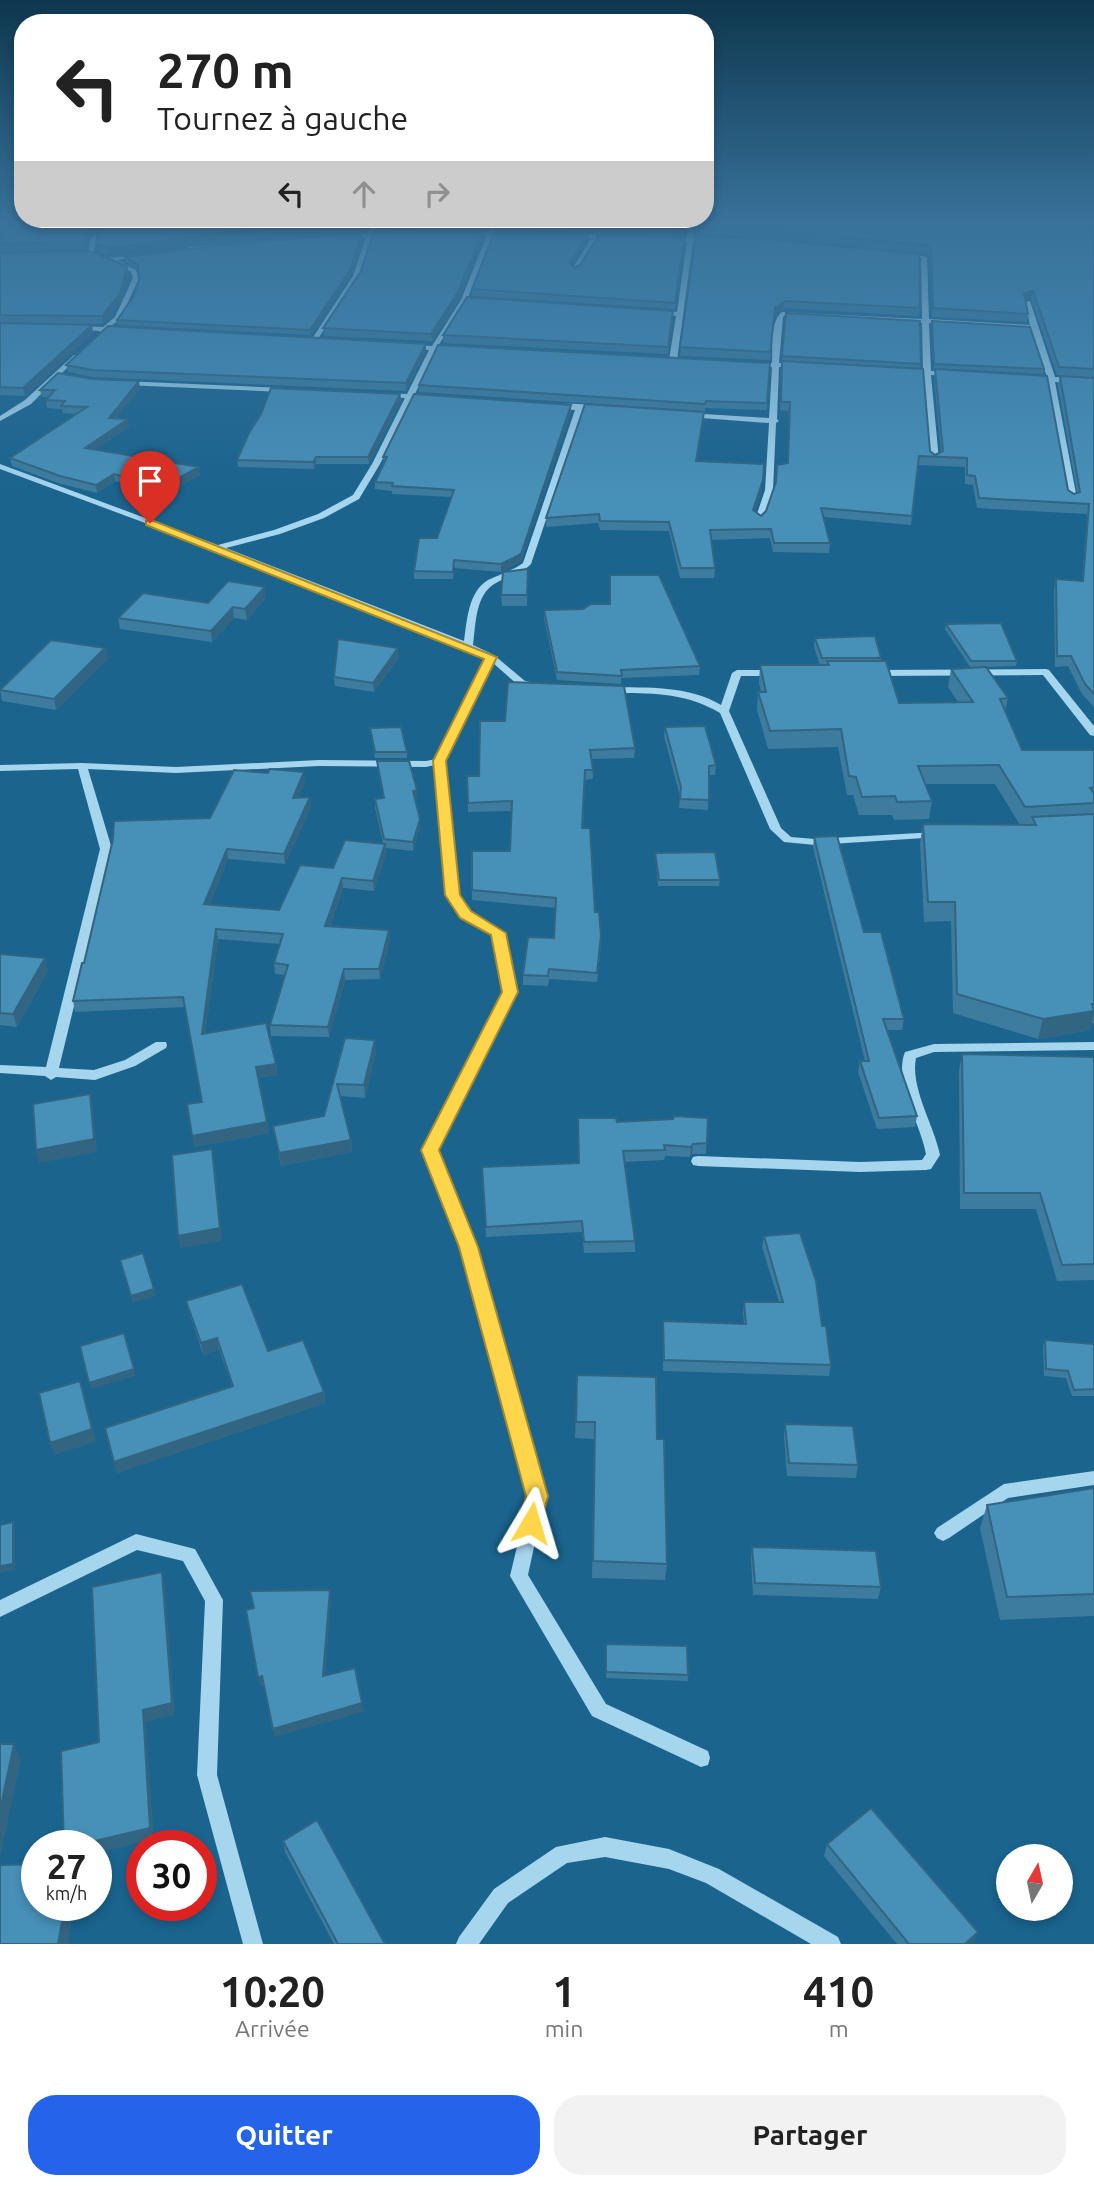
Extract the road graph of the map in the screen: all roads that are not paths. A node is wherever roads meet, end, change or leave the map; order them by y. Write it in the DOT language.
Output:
graph roads {
  1 [pos="120,313"];
  2 [pos="332,313"];
  3 [pos="456,313"];
  4 [pos="663,313"];
  5 [pos="926,313"];
  6 [pos="1031,313"];
  7 [pos="680,314"];
  8 [pos="926,320"];
  9 [pos="1034,327"];
  10 [pos="67,328"];
  11 [pos="105,329"];
  12 [pos="132,331"];
  13 [pos="95,338"];
  14 [pos="301,341"];
  15 [pos="313,342"];
  16 [pos="327,342"];
  17 [pos="395,346"];
  18 [pos="85,348"];
  19 [pos="434,348"];
  20 [pos="462,350"];
  21 [pos="661,359"];
  22 [pos="673,360"];
  23 [pos="686,360"];
  24 [pos="751,363"];
  25 [pos="776,365"];
  26 [pos="804,366"];
  27 [pos="900,371"];
  28 [pos="927,373"];
  29 [pos="955,374"];
  30 [pos="57,375"];
  31 [pos="1024,378"];
  32 [pos="70,379"];
  33 [pos="1052,380"];
  34 [pos="1094,382"];
  35 [pos="120,383"];
  36 [pos="300,391"];
  37 [pos="369,394"];
  38 [pos="411,396"];
  39 [pos="437,397"];
  40 [pos="541,405"];
  41 [pos="580,407"];
  42 [pos="608,409"];
  43 [pos="677,414"];
  44 [pos="0,419"];
  45 [pos="775,421"];
  46 [pos="935,460"];
  47 [pos="0,466"];
  48 [pos="1073,499"];
  49 [pos="759,520"];
  50 [pos="217,548"];
  51 [pos="468,646"];
  52 [pos="491,657"];
  53 [pos="791,673"];
  54 [pos="858,673"];
  55 [pos="551,687"];
  56 [pos="603,689"];
  57 [pos="724,711"];
  58 [pos="1094,733"];
  59 [pos="440,761"];
  60 [pos="82,766"];
  61 [pos="0,768"];
  62 [pos="955,834"];
  63 [pos="161,1045"];
  64 [pos="1094,1046"];
  65 [pos="0,1069"];
  66 [pos="51,1074"];
  67 [pos="698,1161"];
  68 [pos="1094,1478"];
  69 [pos="943,1533"];
  70 [pos="0,1609"];
  71 [pos="701,1758"];
  72 [pos="253,1944"];
  73 [pos="466,1944"];
  74 [pos="831,1944"];
  1 -- 11 [label="street"];
  2 -- 15 [label="street"];
  3 -- 19 [label="street"];
  4 -- 7 [label="street"];
  5 -- 8 [label="street"];
  6 -- 9 [label="street"];
  7 -- 22 [label="street"];
  8 -- 9 [label="street"];
  8 -- 25 [label="street"];
  8 -- 28 [label="street"];
  9 -- 33 [label="street"];
  10 -- 11 [label="street"];
  11 -- 12 [label="street"];
  11 -- 13 [label="street"];
  14 -- 15 [label="street"];
  15 -- 16 [label="street"];
  17 -- 19 [label="street"];
  18 -- 30 [label="street"];
  19 -- 20 [label="street"];
  19 -- 38 [label="street"];
  21 -- 22 [label="street"];
  22 -- 23 [label="street"];
  24 -- 25 [label="street"];
  25 -- 26 [label="street"];
  25 -- 45 [label="street"];
  27 -- 28 [label="street"];
  28 -- 29 [label="street"];
  28 -- 46 [label="street"];
  30 -- 32 [label="street"];
  30 -- 44 [label="street"];
  31 -- 33 [label="street"];
  33 -- 34 [label="street"];
  33 -- 48 [label="street"];
  35 -- 36 [label="street"];
  37 -- 38 [label="street"];
  38 -- 39 [label="street"];
  38 -- 50 [label="street"];
  40 -- 41 [label="street"];
  41 -- 42 [label="street"];
  41 -- 51 [label="street"];
  43 -- 45 [label="street"];
  45 -- 49 [label="street"];
  47 -- 50 [label="street"];
  50 -- 51 [label="street"];
  51 -- 52 [label="street"];
  52 -- 55 [label="street"];
  52 -- 59 [label="street"];
  53 -- 57 [label="street"];
  54 -- 58 [label="street"];
  56 -- 57 [label="street"];
  57 -- 62 [label="street"];
  59 -- 60 [label="street"];
  59 -- 71 [label="street"];
  60 -- 61 [label="street"];
  60 -- 66 [label="street"];
  63 -- 66 [label="street"];
  64 -- 67 [label="street"];
  65 -- 66 [label="street"];
  68 -- 69 [label="street"];
  70 -- 72 [label="street"];
  73 -- 74 [label="street"];
}
